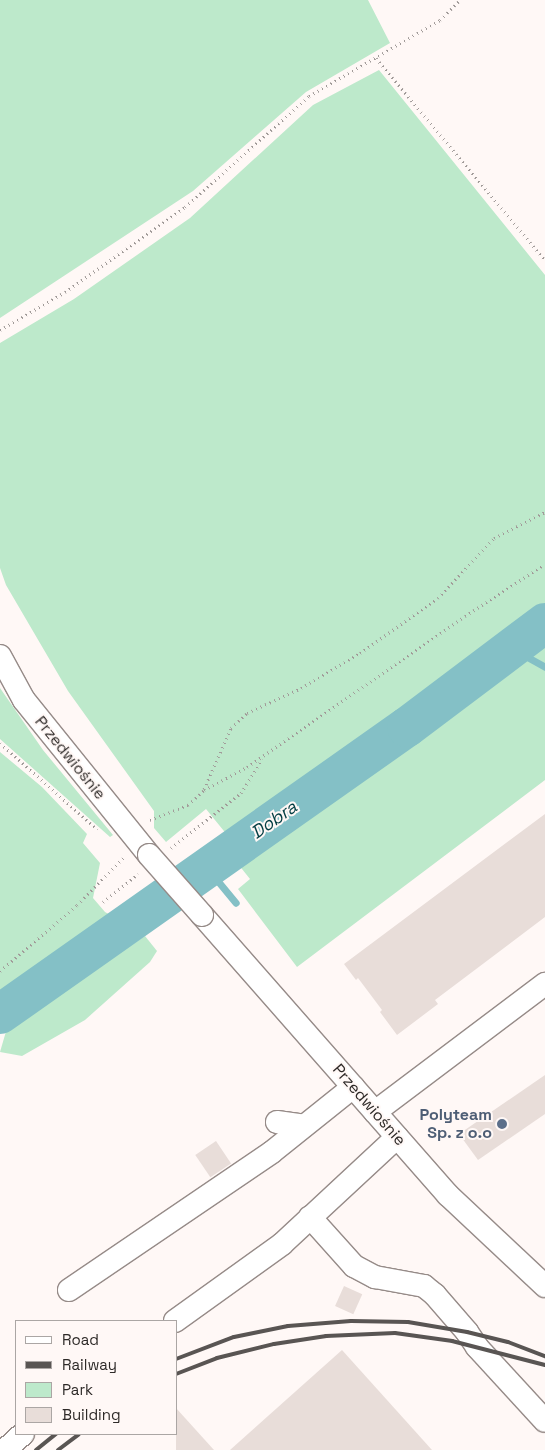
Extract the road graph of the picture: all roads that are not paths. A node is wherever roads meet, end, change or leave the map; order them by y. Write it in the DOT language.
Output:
graph roads {
  1 [pos="0,656"];
  2 [pos="545,984"];
  3 [pos="353,1087"];
  4 [pos="375,1112"];
  5 [pos="277,1122"];
  6 [pos="304,1126"];
  7 [pos="397,1137"];
  8 [pos="310,1217"];
  9 [pos="545,1286"];
  10 [pos="69,1290"];
  11 [pos="175,1320"];
  12 [pos="545,1421"];
  13 [pos="22,1435"];
  14 [pos="5,1450"];
  1 -- 3 [label="street, Przedwiośnie, bridge"];
  2 -- 4 [label="street"];
  3 -- 4 [label="street, Przedwiośnie"];
  3 -- 6 [label="street"];
  4 -- 7 [label="street, Przedwiośnie"];
  5 -- 6 [label="street"];
  6 -- 10 [label="street"];
  7 -- 8 [label="street"];
  7 -- 9 [label="street, Przedwiośnie"];
  8 -- 11 [label="street"];
  8 -- 12 [label="street"];
  13 -- 14 [label="street"];
}
